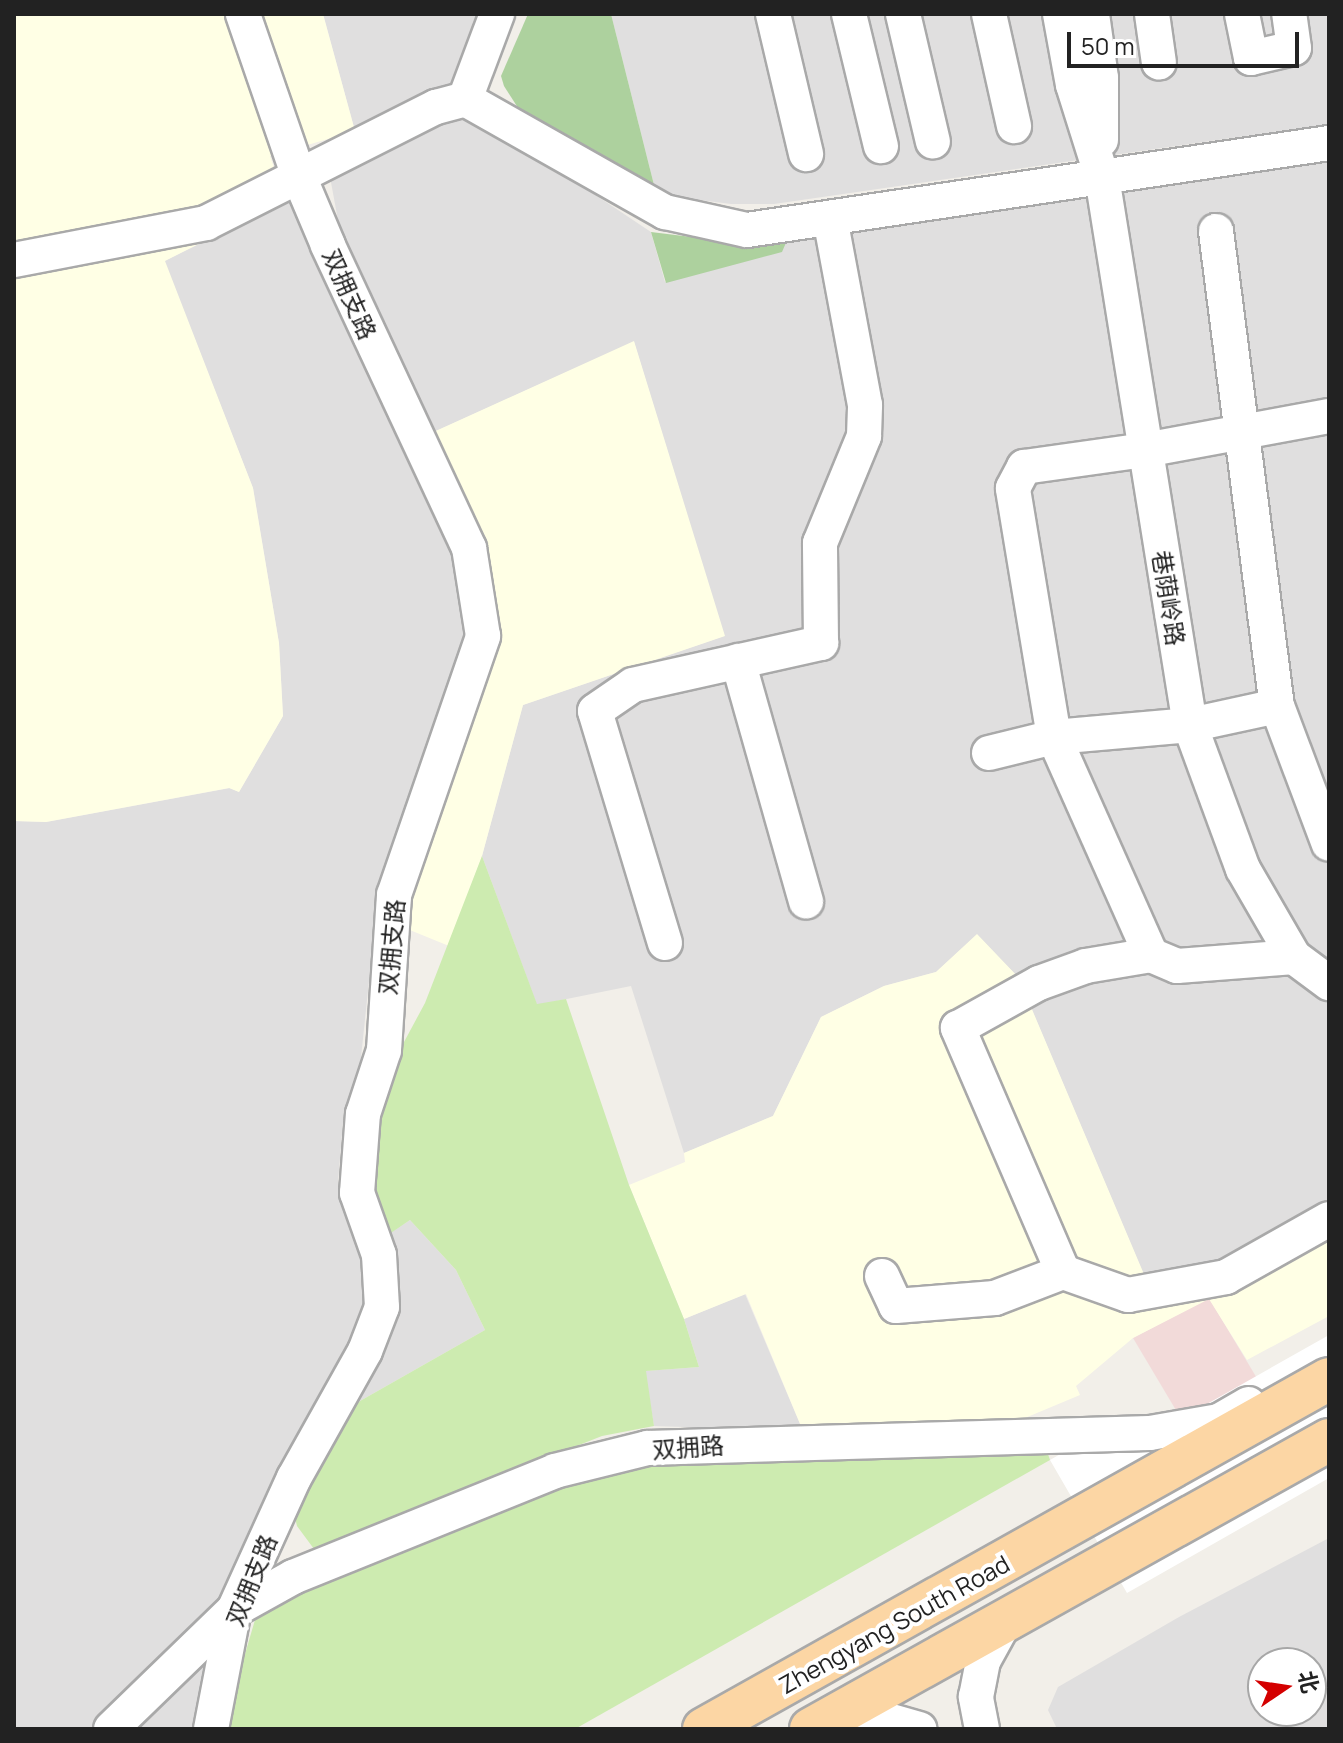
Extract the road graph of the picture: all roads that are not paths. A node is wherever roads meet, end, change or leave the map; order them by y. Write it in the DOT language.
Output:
graph roads {
  1 [pos="243,14"];
  2 [pos="497,14"];
  3 [pos="773,14"];
  4 [pos="849,14"];
  5 [pos="903,14"];
  6 [pos="989,14"];
  7 [pos="1060,14"];
  8 [pos="1092,14"];
  9 [pos="1152,14"];
  10 [pos="1242,14"];
  11 [pos="1289,14"];
  12 [pos="1159,63"];
  13 [pos="465,99"];
  14 [pos="1014,126"];
  15 [pos="933,142"];
  16 [pos="1329,143"];
  17 [pos="881,146"];
  18 [pos="806,154"];
  19 [pos="298,174"];
  20 [pos="1102,177"];
  21 [pos="830,218"];
  22 [pos="1216,231"];
  23 [pos="14,260"];
  24 [pos="1329,416"];
  25 [pos="1242,433"];
  26 [pos="1145,450"];
  27 [pos="738,661"];
  28 [pos="1277,706"];
  29 [pos="1190,725"];
  30 [pos="1054,737"];
  31 [pos="989,753"];
  32 [pos="1329,844"];
  33 [pos="806,902"];
  34 [pos="665,943"];
  35 [pos="1151,955"];
  36 [pos="1294,957"];
  37 [pos="1329,983"];
  38 [pos="1329,1219"];
  39 [pos="1063,1272"];
  40 [pos="882,1276"];
  41 [pos="1329,1359"];
  42 [pos="1329,1379"];
  43 [pos="1329,1440"];
  44 [pos="234,1610"];
  45 [pos="1005,1621"];
  46 [pos="823,1723"];
  47 [pos="111,1729"];
  48 [pos="211,1729"];
  49 [pos="704,1729"];
  50 [pos="919,1729"];
  51 [pos="982,1729"];
  1 -- 19 [label="street, 双拥支路"];
  2 -- 13 [label="street"];
  3 -- 18 [label="street"];
  4 -- 17 [label="street"];
  5 -- 15 [label="street"];
  6 -- 14 [label="street"];
  7 -- 20 [label="street"];
  8 -- 20 [label="street"];
  9 -- 12 [label="street"];
  10 -- 11 [label="street"];
  13 -- 19 [label="street"];
  13 -- 21 [label="street"];
  16 -- 20 [label="street"];
  19 -- 23 [label="street"];
  19 -- 44 [label="street, 双拥支路"];
  20 -- 21 [label="street"];
  20 -- 26 [label="street, 巷荫岭路"];
  21 -- 27 [label="street"];
  22 -- 25 [label="street"];
  24 -- 25 [label="street"];
  25 -- 26 [label="street"];
  25 -- 28 [label="street"];
  26 -- 29 [label="street, 巷荫岭路"];
  26 -- 30 [label="street"];
  27 -- 33 [label="street"];
  27 -- 34 [label="street"];
  28 -- 29 [label="street"];
  28 -- 32 [label="street"];
  29 -- 30 [label="street"];
  29 -- 36 [label="street, 巷荫岭路"];
  30 -- 31 [label="street"];
  30 -- 35 [label="street"];
  35 -- 36 [label="street"];
  35 -- 39 [label="street"];
  36 -- 37 [label="street, 巷荫岭路"];
  38 -- 39 [label="street"];
  39 -- 40 [label="street"];
  41 -- 44 [label="street, 双拥路"];
  42 -- 49 [label="main road, Zhengyang South Road"];
  43 -- 45 [label="main road"];
  44 -- 47 [label="street, 双拥路"];
  44 -- 48 [label="street, 双拥支路"];
  45 -- 46 [label="main road"];
  45 -- 51 [label="street"];
  46 -- 50 [label="street"];
}
